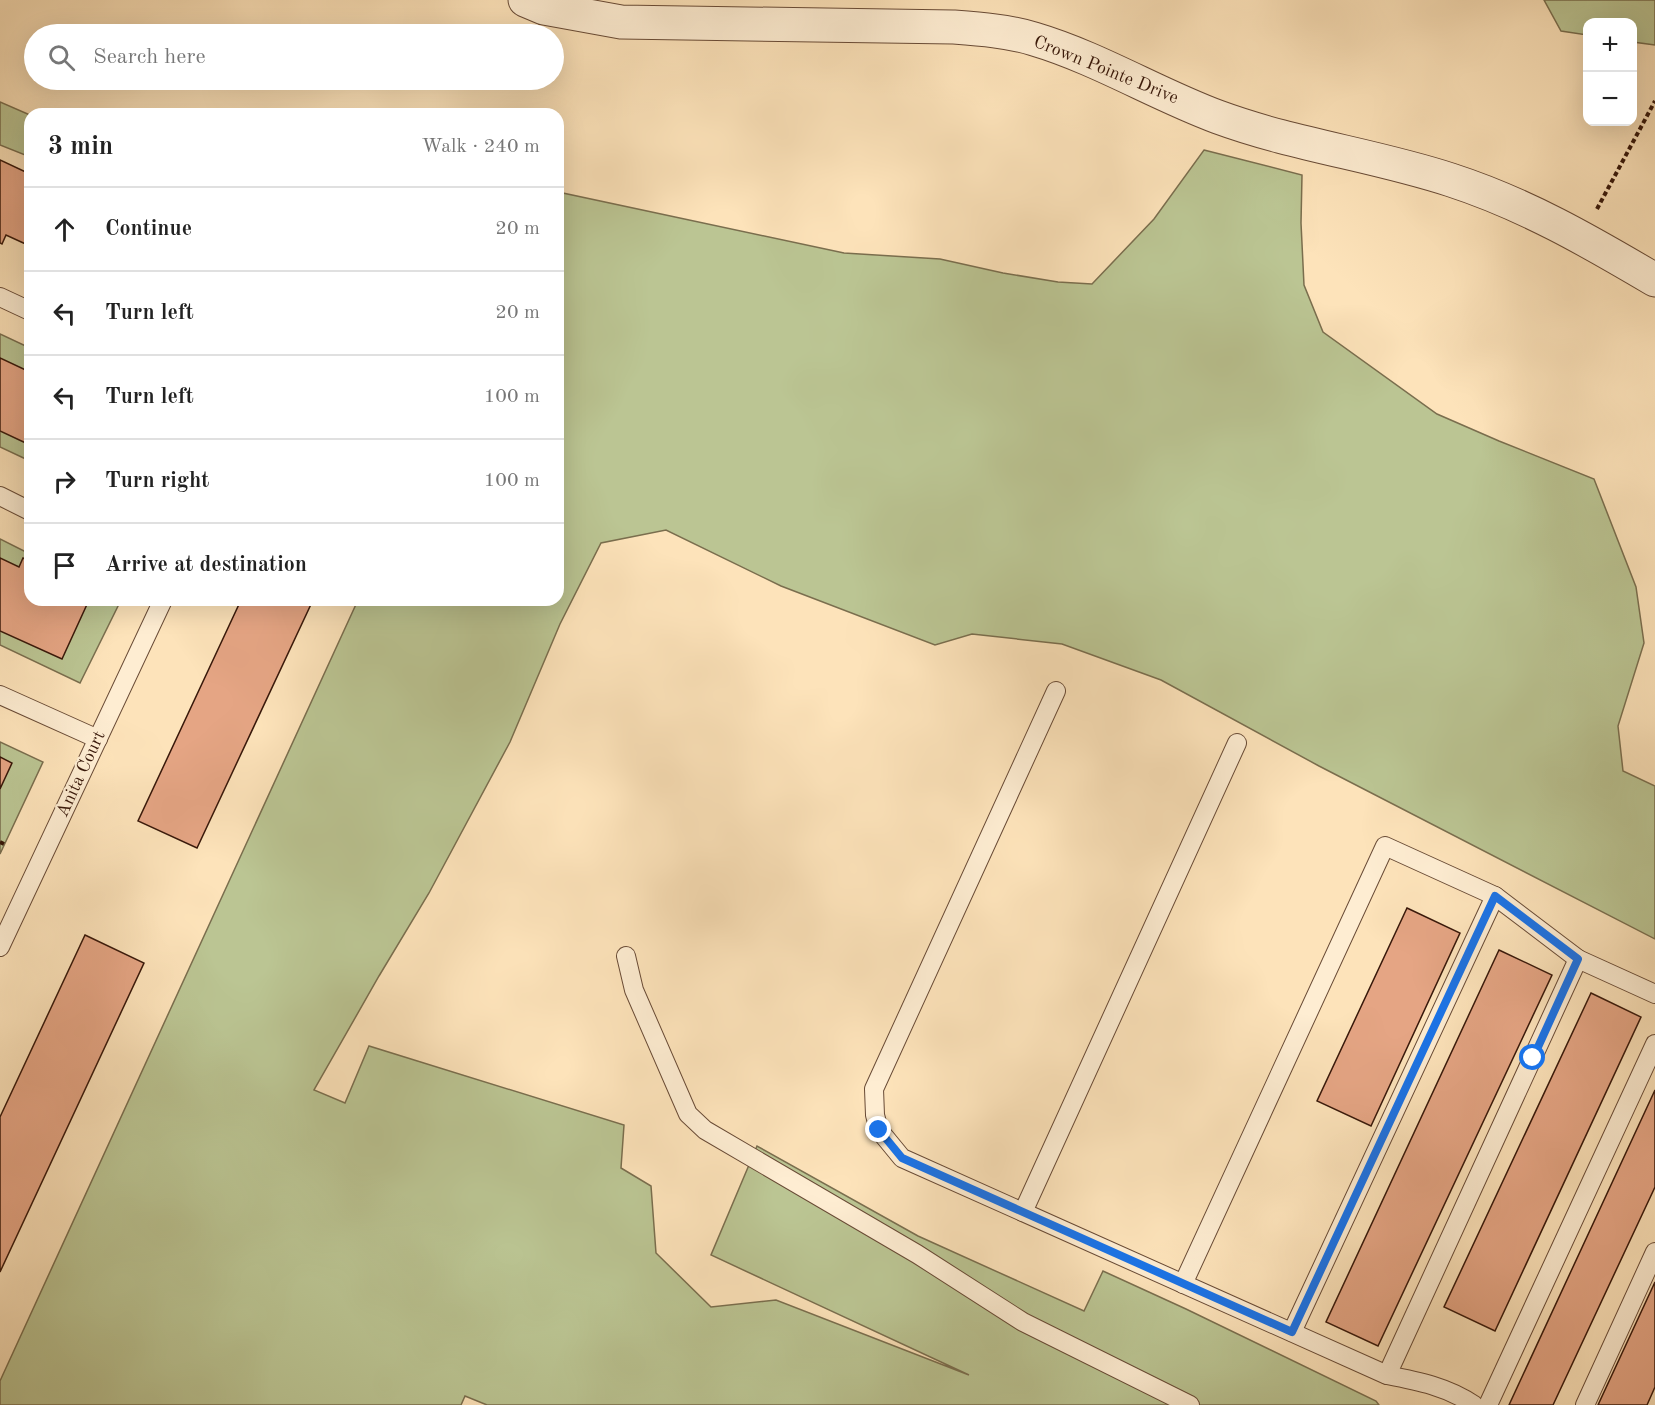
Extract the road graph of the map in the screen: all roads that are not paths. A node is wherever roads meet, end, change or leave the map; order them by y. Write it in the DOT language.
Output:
graph roads {
  1 [pos="525,0"];
  2 [pos="733,12"];
  3 [pos="1655,280"];
  4 [pos="0,297"];
  5 [pos="24,308"];
  6 [pos="0,496"];
  7 [pos="24,508"];
  8 [pos="160,606"];
  9 [pos="1056,691"];
  10 [pos="0,695"];
  11 [pos="98,739"];
  12 [pos="1237,743"];
  13 [pos="1495,896"];
  14 [pos="1,943"];
  15 [pos="626,956"];
  16 [pos="1578,959"];
  17 [pos="1655,994"];
  18 [pos="1655,1044"];
  19 [pos="1023,1212"];
  20 [pos="1655,1252"];
  21 [pos="1183,1284"];
  22 [pos="1292,1332"];
  23 [pos="1387,1375"];
  24 [pos="1190,1405"];
  25 [pos="1474,1405"];
  26 [pos="1488,1405"];
  27 [pos="1585,1405"];
  1 -- 2 [label="street, Crown Pointe Drive"];
  2 -- 3 [label="street, Crown Pointe Drive"];
  4 -- 5 [label="lane"];
  6 -- 7 [label="lane"];
  8 -- 11 [label="lane, Anita Court"];
  9 -- 19 [label="lane"];
  10 -- 11 [label="lane"];
  11 -- 14 [label="lane, Anita Court"];
  12 -- 19 [label="lane"];
  13 -- 16 [label="lane"];
  13 -- 21 [label="lane"];
  13 -- 22 [label="lane"];
  15 -- 24 [label="lane"];
  16 -- 17 [label="lane"];
  16 -- 23 [label="lane"];
  18 -- 26 [label="lane"];
  19 -- 21 [label="lane"];
  20 -- 27 [label="lane"];
  21 -- 22 [label="lane"];
  22 -- 23 [label="lane"];
  23 -- 25 [label="lane"];
}
